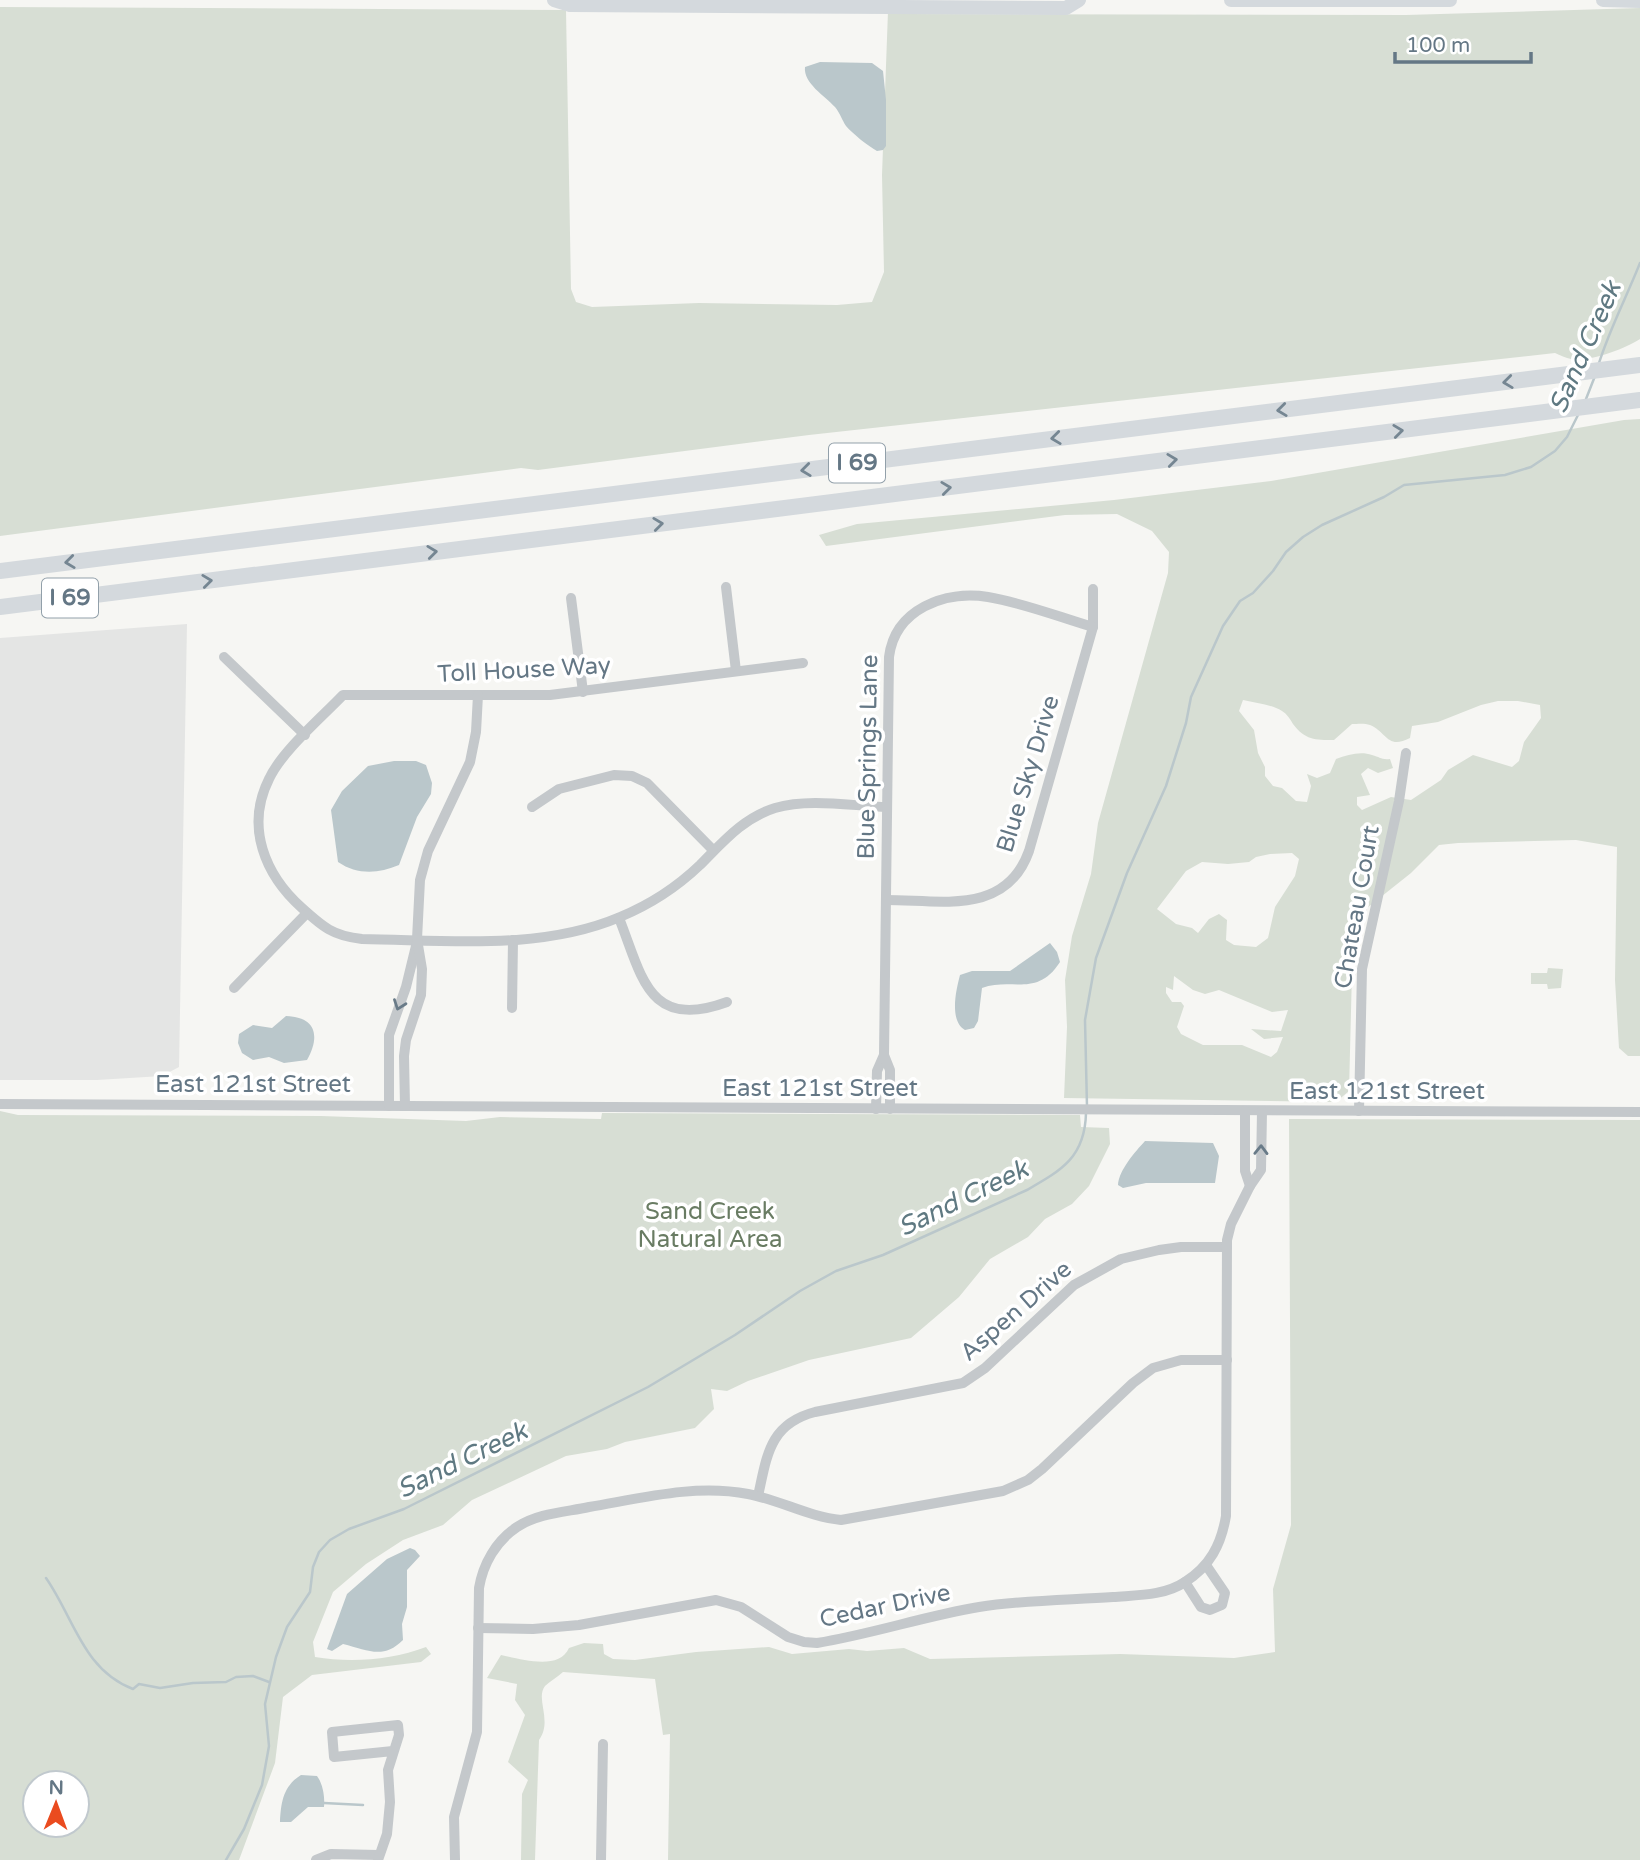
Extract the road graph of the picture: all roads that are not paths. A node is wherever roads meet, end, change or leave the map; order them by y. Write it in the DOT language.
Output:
graph roads {
  1 [pos="554,0"];
  2 [pos="1079,0"];
  3 [pos="1231,0"];
  4 [pos="1450,0"];
  5 [pos="1603,0"];
  6 [pos="1640,1"];
  7 [pos="1640,365"];
  8 [pos="1640,400"];
  9 [pos="0,571"];
  10 [pos="726,587"];
  11 [pos="1093,589"];
  12 [pos="571,598"];
  13 [pos="0,607"];
  14 [pos="1093,627"];
  15 [pos="224,657"];
  16 [pos="803,663"];
  17 [pos="736,671"];
  18 [pos="583,692"];
  19 [pos="478,695"];
  20 [pos="305,735"];
  21 [pos="1406,753"];
  22 [pos="532,807"];
  23 [pos="887,807"];
  24 [pos="713,850"];
  25 [pos="886,900"];
  26 [pos="307,913"];
  27 [pos="619,918"];
  28 [pos="417,939"];
  29 [pos="513,940"];
  30 [pos="234,988"];
  31 [pos="727,1002"];
  32 [pos="512,1008"];
  33 [pos="884,1055"];
  34 [pos="0,1104"];
  35 [pos="389,1106"];
  36 [pos="405,1106"];
  37 [pos="876,1109"];
  38 [pos="890,1109"];
  39 [pos="1245,1111"];
  40 [pos="1262,1111"];
  41 [pos="1359,1111"];
  42 [pos="1640,1112"];
  43 [pos="1250,1186"];
  44 [pos="1227,1247"];
  45 [pos="1227,1360"];
  46 [pos="758,1496"];
  47 [pos="1206,1565"];
  48 [pos="1185,1582"];
  49 [pos="478,1628"];
  50 [pos="603,1744"];
  51 [pos="393,1751"];
  52 [pos="378,1857"];
  53 [pos="318,1860"];
  54 [pos="455,1860"];
  55 [pos="601,1860"];
  1 -- 2 [label="main road"];
  3 -- 4 [label="main road"];
  5 -- 6 [label="main road"];
  7 -- 9 [label="highway, I 69, one-way"];
  13 -- 8 [label="highway, I 69, one-way"];
  10 -- 17 [label="street"];
  11 -- 14 [label="street, Blue Sky Drive"];
  12 -- 18 [label="street"];
  14 -- 23 [label="street, Blue Springs Lane"];
  14 -- 25 [label="street, Blue Sky Drive"];
  15 -- 20 [label="street"];
  16 -- 17 [label="street, Toll House Way"];
  17 -- 18 [label="street, Toll House Way"];
  18 -- 19 [label="street, Toll House Way"];
  19 -- 20 [label="street, Toll House Way"];
  19 -- 28 [label="street"];
  20 -- 26 [label="street, Toll House Way"];
  21 -- 41 [label="street, Chateau Court"];
  22 -- 24 [label="street"];
  23 -- 24 [label="street, Toll House Way"];
  23 -- 25 [label="street, Blue Springs Lane"];
  24 -- 27 [label="street, Toll House Way"];
  25 -- 33 [label="street, Blue Springs Lane"];
  26 -- 28 [label="street, Toll House Way"];
  26 -- 30 [label="street"];
  27 -- 29 [label="street, Toll House Way"];
  27 -- 31 [label="street"];
  28 -- 29 [label="street, Toll House Way"];
  28 -- 35 [label="street, one-way"];
  28 -- 36 [label="street"];
  29 -- 32 [label="street"];
  33 -- 37 [label="street, Blue Springs Lane"];
  33 -- 38 [label="street, Blue Springs Lane"];
  34 -- 35 [label="street, East 121st Street"];
  35 -- 36 [label="street, East 121st Street"];
  36 -- 37 [label="street, East 121st Street"];
  37 -- 38 [label="street, East 121st Street"];
  38 -- 39 [label="street, East 121st Street"];
  39 -- 40 [label="street, East 121st Street"];
  39 -- 43 [label="street"];
  40 -- 41 [label="street, East 121st Street"];
  43 -- 40 [label="street, Cedar Drive, one-way"];
  41 -- 42 [label="street, East 121st Street"];
  43 -- 44 [label="street, Cedar Drive"];
  44 -- 45 [label="street, Cedar Drive"];
  44 -- 46 [label="street, Aspen Drive"];
  45 -- 46 [label="street"];
  45 -- 47 [label="street, Cedar Drive"];
  46 -- 49 [label="street"];
  47 -- 48 [label="street, Cedar Drive"];
  47 -- 48 [label="street"];
  48 -- 49 [label="street, Cedar Drive"];
  49 -- 54 [label="street"];
  50 -- 55 [label="street"];
  51 -- 51 [label="street"];
  51 -- 52 [label="street"];
  52 -- 53 [label="street"];
}
